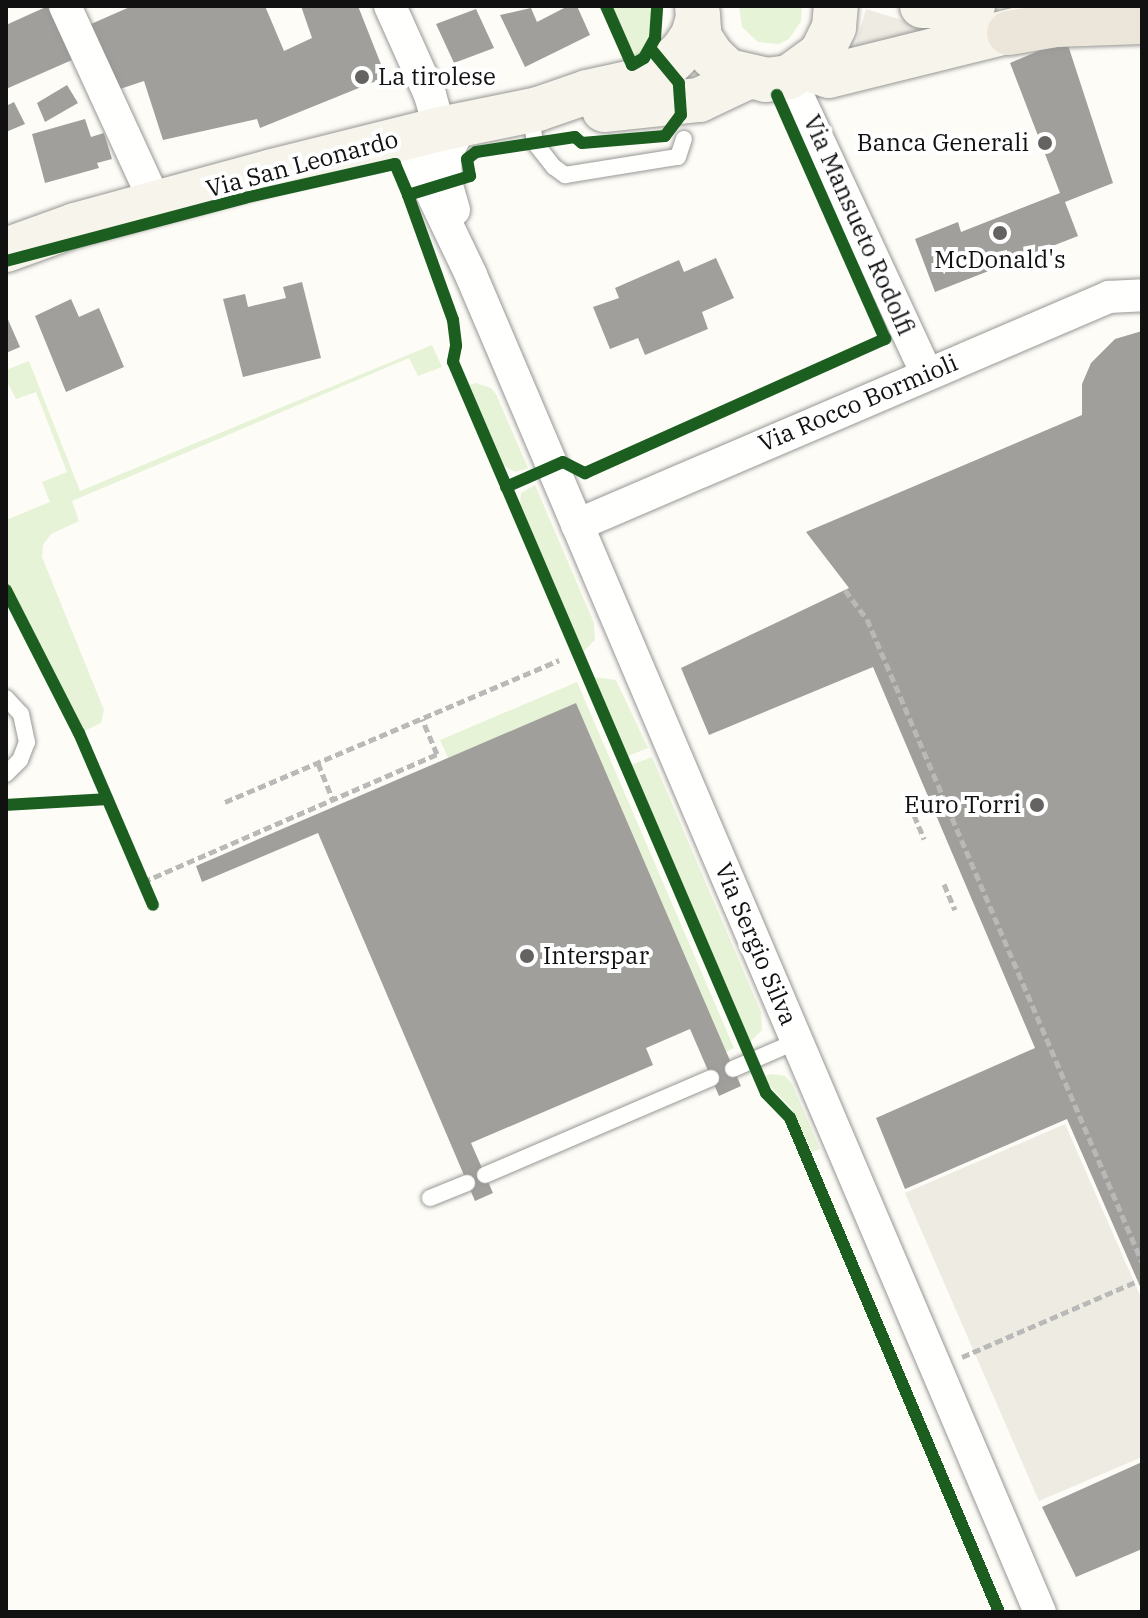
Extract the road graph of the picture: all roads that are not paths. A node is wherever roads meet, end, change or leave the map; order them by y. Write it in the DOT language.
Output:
graph roads {
  1 [pos="65,6"];
  2 [pos="390,6"];
  3 [pos="836,6"];
  4 [pos="922,6"];
  5 [pos="973,6"];
  6 [pos="1109,6"];
  7 [pos="697,11"];
  8 [pos="1142,22"];
  9 [pos="1009,33"];
  10 [pos="797,73"];
  11 [pos="746,78"];
  12 [pos="530,111"];
  13 [pos="436,130"];
  14 [pos="684,139"];
  15 [pos="155,202"];
  16 [pos="75,225"];
  17 [pos="6,237"];
  18 [pos="6,250"];
  19 [pos="471,275"];
  20 [pos="1142,295"];
  21 [pos="927,374"];
  22 [pos="577,525"];
  23 [pos="7,698"];
  24 [pos="6,774"];
  25 [pos="797,1041"];
  26 [pos="733,1069"];
  27 [pos="711,1078"];
  28 [pos="485,1175"];
  29 [pos="467,1183"];
  30 [pos="430,1198"];
  31 [pos="1040,1612"];
  1 -- 15 [label="street"];
  2 -- 13 [label="street"];
  3 -- 10 [label="main road"];
  4 -- 5 [label="main road"];
  6 -- 9 [label="main road"];
  7 -- 11 [label="main road"];
  7 -- 12 [label="main road, Via San Leonardo"];
  8 -- 9 [label="highway"];
  9 -- 10 [label="main road"];
  10 -- 11 [label="main road"];
  10 -- 21 [label="street, Via Mansueto Rodolfi"];
  11 -- 12 [label="main road, Via San Leonardo"];
  12 -- 13 [label="main road, Via San Leonardo"];
  12 -- 14 [label="lane"];
  13 -- 15 [label="main road, Via San Leonardo"];
  13 -- 19 [label="street, Via Sergio Silva"];
  13 -- 19 [label="street, Via Sergio Silva"];
  15 -- 16 [label="main road, Via San Leonardo"];
  16 -- 17 [label="main road, Via San Leonardo"];
  16 -- 18 [label="main road, Via San Leonardo"];
  19 -- 22 [label="street, Via Sergio Silva"];
  20 -- 21 [label="street, Via Rocco Bormioli"];
  21 -- 22 [label="street, Via Rocco Bormioli"];
  22 -- 25 [label="street, Via Sergio Silva"];
  23 -- 24 [label="lane"];
  25 -- 26 [label="lane"];
  25 -- 31 [label="street, Via Sergio Silva"];
  27 -- 28 [label="lane"];
  29 -- 30 [label="lane"];
}
